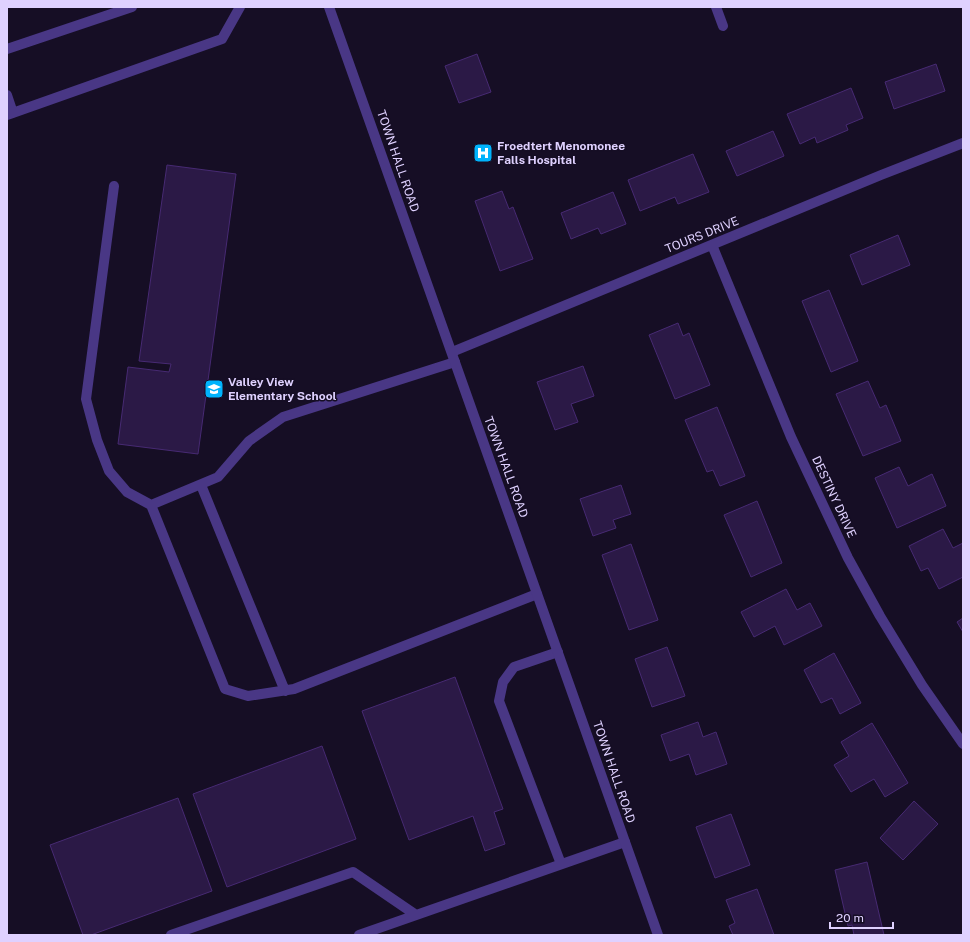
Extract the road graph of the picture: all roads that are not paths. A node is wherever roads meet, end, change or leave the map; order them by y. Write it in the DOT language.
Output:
graph roads {
  1 [pos="132,7"];
  2 [pos="240,7"];
  3 [pos="330,7"];
  4 [pos="716,7"];
  5 [pos="722,26"];
  6 [pos="7,49"];
  7 [pos="7,95"];
  8 [pos="10,114"];
  9 [pos="963,143"];
  10 [pos="114,186"];
  11 [pos="712,245"];
  12 [pos="453,357"];
  13 [pos="201,485"];
  14 [pos="151,505"];
  15 [pos="538,594"];
  16 [pos="558,652"];
  17 [pos="285,691"];
  18 [pos="963,744"];
  19 [pos="625,842"];
  20 [pos="561,864"];
  21 [pos="416,915"];
  22 [pos="171,935"];
  23 [pos="359,935"];
  24 [pos="658,935"];
  1 -- 6 [label="street"];
  2 -- 8 [label="street"];
  3 -- 12 [label="street, TOWN HALL ROAD"];
  4 -- 5 [label="street"];
  7 -- 8 [label="street"];
  9 -- 11 [label="street, TOURS DRIVE"];
  10 -- 14 [label="street"];
  11 -- 12 [label="street, TOURS DRIVE"];
  11 -- 18 [label="street, DESTINY DRIVE"];
  12 -- 13 [label="street, TOURS DRIVE"];
  12 -- 15 [label="street, TOWN HALL ROAD"];
  13 -- 14 [label="street, TOURS DRIVE"];
  13 -- 17 [label="street"];
  14 -- 17 [label="street"];
  15 -- 16 [label="street, TOWN HALL ROAD"];
  15 -- 17 [label="street"];
  16 -- 19 [label="street, TOWN HALL ROAD"];
  16 -- 20 [label="street"];
  19 -- 20 [label="street"];
  19 -- 24 [label="street, TOWN HALL ROAD"];
  20 -- 21 [label="street"];
  21 -- 22 [label="street"];
  21 -- 23 [label="street"];
}
